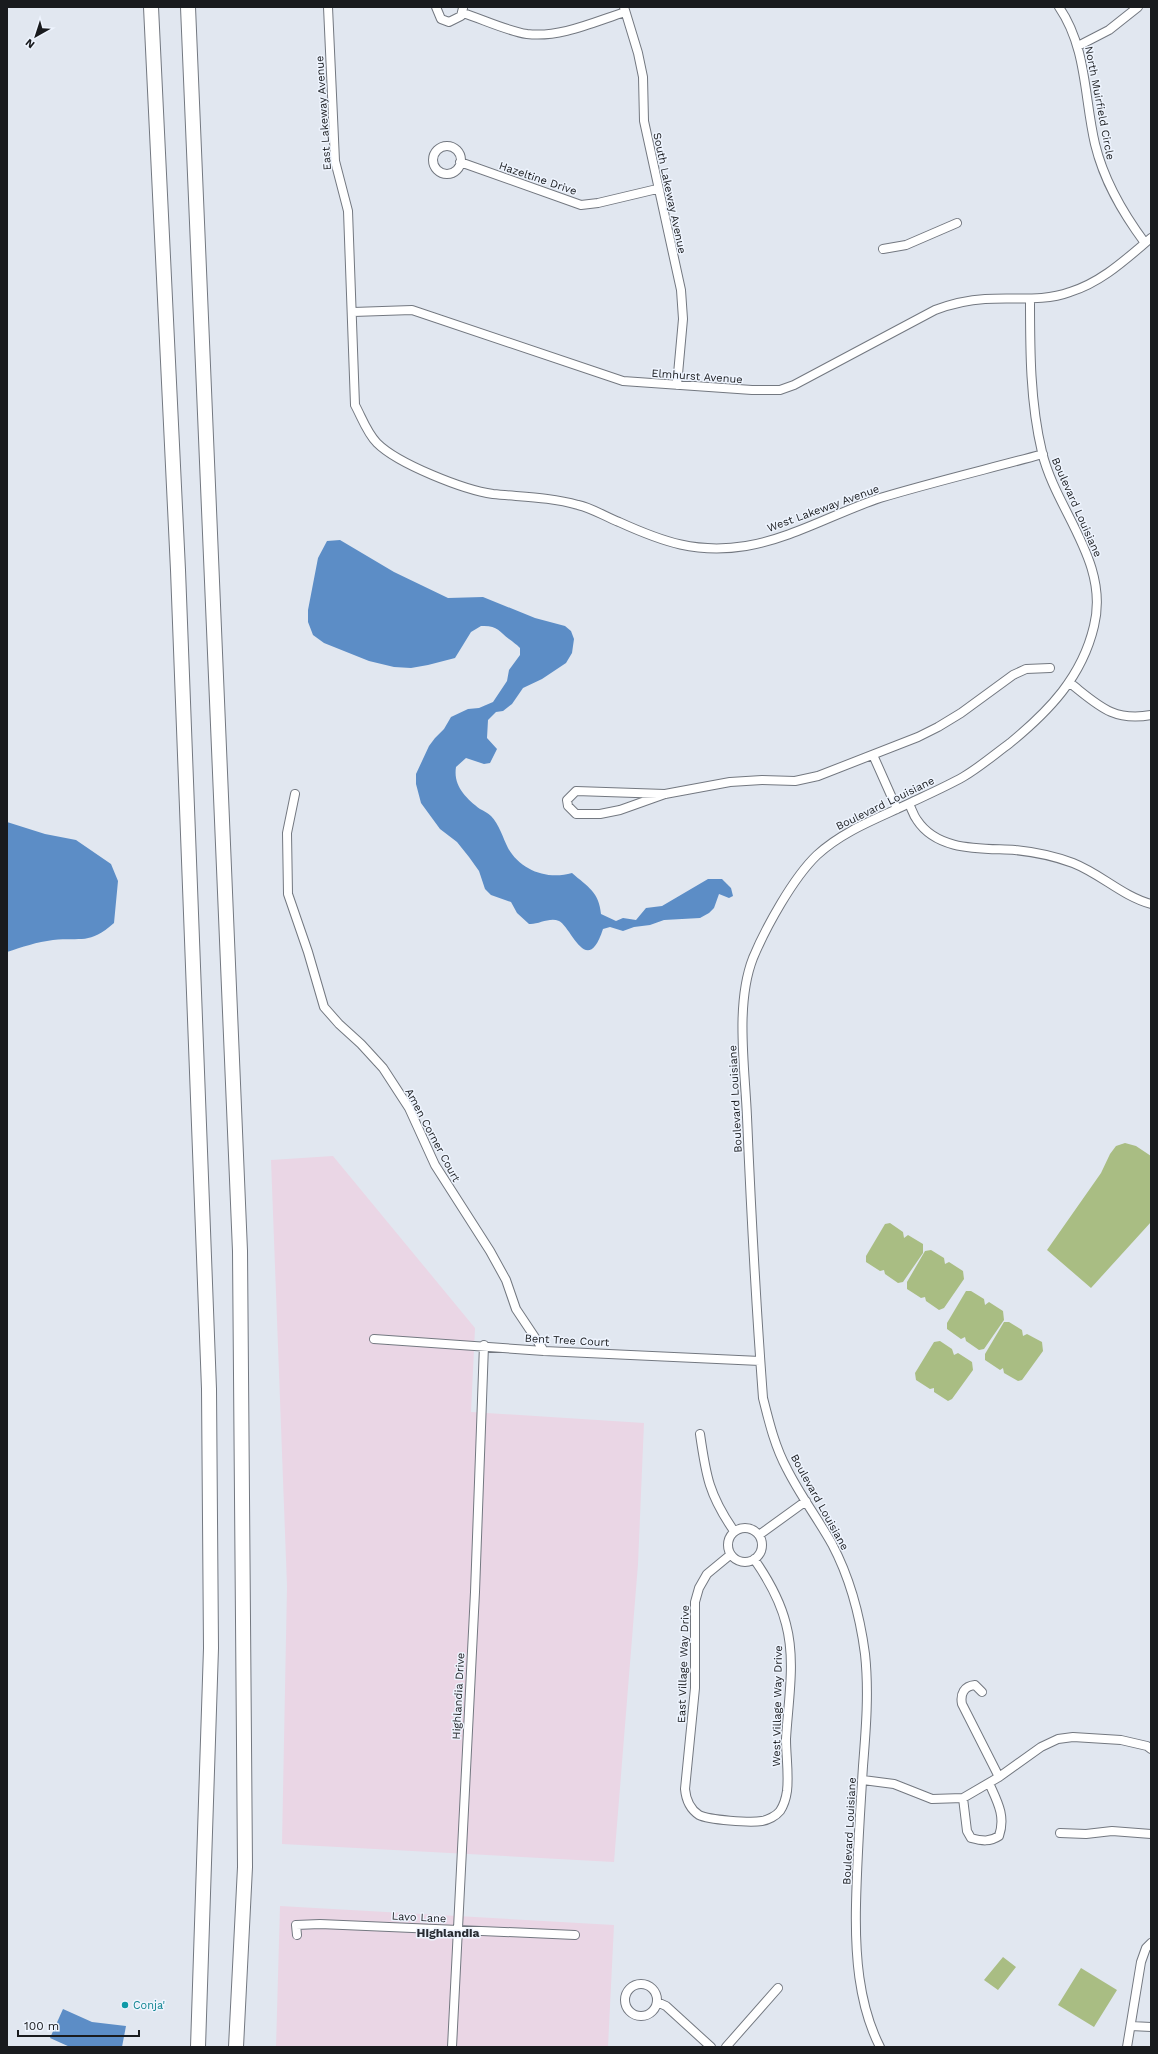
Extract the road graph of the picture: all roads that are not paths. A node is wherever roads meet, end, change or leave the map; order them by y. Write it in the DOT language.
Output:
graph roads {
  1 [pos="151,7"];
  2 [pos="188,7"];
  3 [pos="328,7"];
  4 [pos="436,7"];
  5 [pos="1058,7"];
  6 [pos="1138,7"];
  7 [pos="463,10"];
  8 [pos="624,10"];
  9 [pos="1078,46"];
  10 [pos="460,162"];
  11 [pos="657,189"];
  12 [pos="957,223"];
  13 [pos="1148,241"];
  14 [pos="883,248"];
  15 [pos="1030,299"];
  16 [pos="353,312"];
  17 [pos="677,385"];
  18 [pos="368,433"];
  19 [pos="1042,454"];
  20 [pos="1050,668"];
  21 [pos="1070,683"];
  22 [pos="1151,715"];
  23 [pos="873,755"];
  24 [pos="295,794"];
  25 [pos="665,794"];
  26 [pos="909,804"];
  27 [pos="898,809"];
  28 [pos="1151,904"];
  29 [pos="374,1340"];
  30 [pos="484,1345"];
  31 [pos="544,1351"];
  32 [pos="760,1360"];
  33 [pos="700,1434"];
  34 [pos="806,1501"];
  35 [pos="734,1531"];
  36 [pos="759,1534"];
  37 [pos="730,1555"];
  38 [pos="754,1559"];
  39 [pos="982,1692"];
  40 [pos="1151,1749"];
  41 [pos="999,1777"];
  42 [pos="862,1780"];
  43 [pos="989,1783"];
  44 [pos="963,1798"];
  45 [pos="780,1812"];
  46 [pos="1060,1833"];
  47 [pos="1151,1834"];
  48 [pos="457,1930"];
  49 [pos="297,1935"];
  50 [pos="575,1935"];
  51 [pos="1151,1943"];
  52 [pos="778,1988"];
  53 [pos="657,2002"];
  54 [pos="1131,2026"];
  55 [pos="1151,2028"];
  56 [pos="198,2047"];
  57 [pos="236,2047"];
  58 [pos="452,2047"];
  59 [pos="712,2047"];
  60 [pos="726,2047"];
  61 [pos="880,2047"];
  62 [pos="1127,2047"];
  1 -- 56 [label="highway"];
  2 -- 57 [label="highway"];
  3 -- 16 [label="street, East Lakeway Avenue"];
  4 -- 7 [label="street"];
  5 -- 9 [label="street, North Muirfield Circle"];
  6 -- 9 [label="street"];
  7 -- 8 [label="street"];
  8 -- 11 [label="street, South Lakeway Avenue"];
  9 -- 13 [label="street, North Muirfield Circle"];
  10 -- 11 [label="street, Hazeltine Drive"];
  11 -- 17 [label="street, South Lakeway Avenue"];
  12 -- 14 [label="street"];
  13 -- 15 [label="street, Elmhurst Avenue"];
  15 -- 17 [label="street, Elmhurst Avenue"];
  15 -- 19 [label="street, Boulevard Louisiane"];
  16 -- 17 [label="street, Elmhurst Avenue"];
  16 -- 18 [label="street, East Lakeway Avenue"];
  18 -- 19 [label="street, West Lakeway Avenue"];
  19 -- 21 [label="street, Boulevard Louisiane"];
  20 -- 23 [label="street"];
  21 -- 22 [label="street"];
  21 -- 26 [label="street, Boulevard Louisiane"];
  23 -- 25 [label="street"];
  23 -- 27 [label="street"];
  24 -- 31 [label="street, Amen Corner Court"];
  25 -- 25 [label="street"];
  26 -- 27 [label="street, Boulevard Louisiane"];
  26 -- 28 [label="street"];
  27 -- 32 [label="street, Boulevard Louisiane"];
  29 -- 30 [label="street, Bent Tree Court"];
  30 -- 31 [label="street, Bent Tree Court"];
  30 -- 48 [label="street, Highlandia Drive"];
  31 -- 32 [label="street, Bent Tree Court"];
  32 -- 34 [label="street, Boulevard Louisiane"];
  33 -- 35 [label="street"];
  34 -- 36 [label="street"];
  34 -- 42 [label="street, Boulevard Louisiane"];
  35 -- 36 [label="street"];
  35 -- 37 [label="street"];
  36 -- 38 [label="street"];
  37 -- 38 [label="street"];
  37 -- 45 [label="street, East Village Way Drive"];
  38 -- 45 [label="street, West Village Way Drive"];
  39 -- 41 [label="street"];
  40 -- 41 [label="street"];
  41 -- 43 [label="street"];
  42 -- 44 [label="street"];
  42 -- 61 [label="street, Boulevard Louisiane"];
  43 -- 44 [label="street"];
  43 -- 44 [label="street"];
  46 -- 47 [label="street"];
  48 -- 49 [label="street, Lavo Lane"];
  48 -- 50 [label="street, Lavo Lane"];
  48 -- 58 [label="street, Highlandia Drive"];
  51 -- 54 [label="street"];
  52 -- 60 [label="street"];
  53 -- 59 [label="street"];
  54 -- 55 [label="street"];
  54 -- 62 [label="street"];
}
